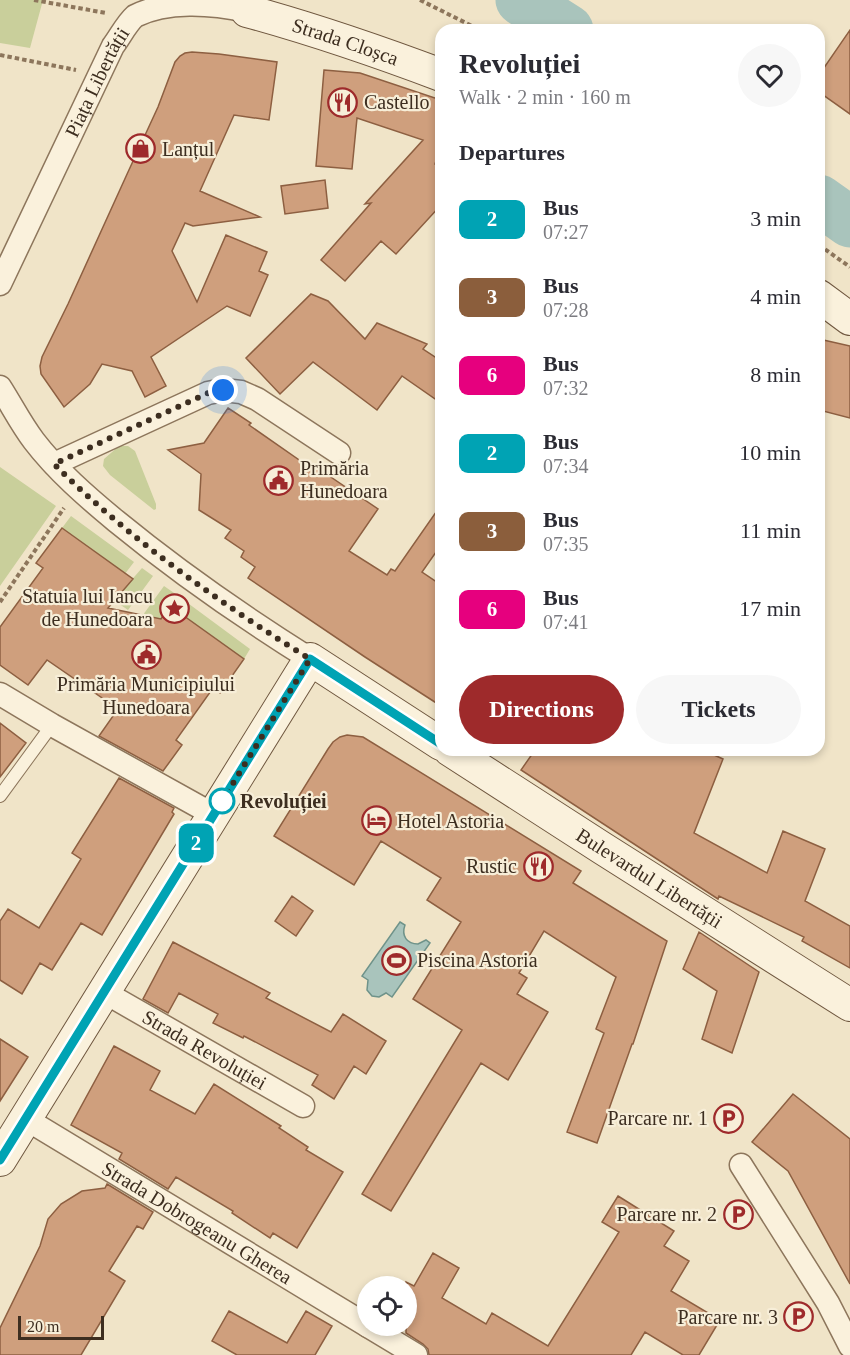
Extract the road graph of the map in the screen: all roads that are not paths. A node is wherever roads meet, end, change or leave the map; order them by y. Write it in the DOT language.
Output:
graph roads {
  1 [pos="247,6"];
  2 [pos="435,73"];
  3 [pos="0,284"];
  4 [pos="825,300"];
  5 [pos="850,319"];
  6 [pos="0,387"];
  7 [pos="339,453"];
  8 [pos="54,464"];
  9 [pos="310,659"];
  10 [pos="0,694"];
  11 [pos="52,725"];
  12 [pos="435,740"];
  13 [pos="459,756"];
  14 [pos="0,796"];
  15 [pos="214,814"];
  16 [pos="104,992"];
  17 [pos="850,1005"];
  18 [pos="303,1106"];
  19 [pos="26,1119"];
  20 [pos="0,1160"];
  21 [pos="741,1165"];
  22 [pos="357,1319"];
  23 [pos="385,1336"];
  24 [pos="850,1346"];
  25 [pos="416,1355"];
  1 -- 2 [label="street, Strada Cloșca"];
  1 -- 3 [label="street, Piața Libertății"];
  4 -- 5 [label="street"];
  6 -- 8 [label="street"];
  7 -- 8 [label="street"];
  8 -- 9 [label="street"];
  9 -- 12 [label="street"];
  9 -- 15 [label="street"];
  10 -- 11 [label="street"];
  11 -- 14 [label="lane"];
  11 -- 15 [label="street"];
  13 -- 17 [label="street, Bulevardul Libertății"];
  15 -- 16 [label="street"];
  16 -- 18 [label="street, Strada Revoluției"];
  16 -- 19 [label="street"];
  19 -- 20 [label="street"];
  19 -- 22 [label="street, Strada Dobrogeanu Gherea"];
  21 -- 24 [label="street"];
  23 -- 25 [label="street, Strada Dobrogeanu Gherea"];
}
